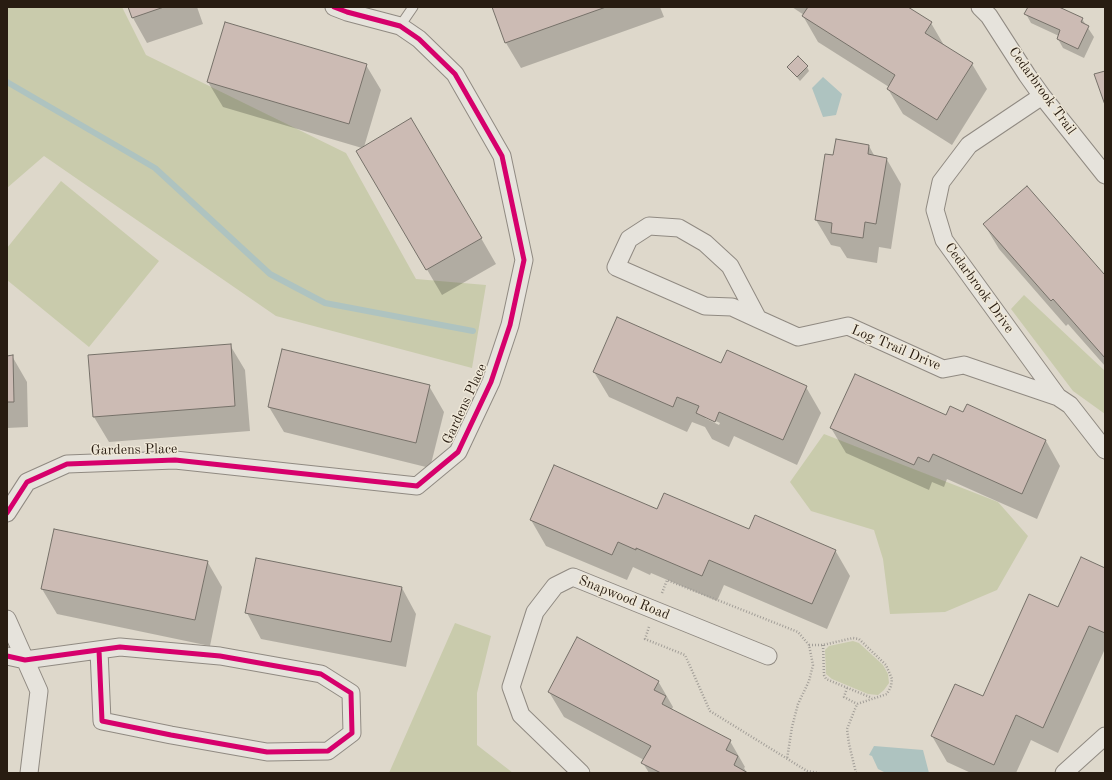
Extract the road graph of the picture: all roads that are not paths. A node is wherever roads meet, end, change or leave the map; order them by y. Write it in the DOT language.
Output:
graph roads {
  1 [pos="334,7"];
  2 [pos="413,7"];
  3 [pos="980,7"];
  4 [pos="400,26"];
  5 [pos="1042,96"];
  6 [pos="1105,175"];
  7 [pos="758,319"];
  8 [pos="1058,397"];
  9 [pos="1105,450"];
  10 [pos="9,508"];
  11 [pos="7,619"];
  12 [pos="99,650"];
  13 [pos="7,656"];
  14 [pos="768,656"];
  15 [pos="25,660"];
  16 [pos="1105,736"];
  17 [pos="28,773"];
  18 [pos="581,773"];
  19 [pos="1064,773"];
  1 -- 4 [label="street, Gardens Place"];
  2 -- 4 [label="lane"];
  3 -- 5 [label="street, Cedarbrook Trail"];
  4 -- 10 [label="street, Gardens Place"];
  5 -- 6 [label="street, Cedarbrook Trail"];
  5 -- 8 [label="street, Cedarbrook Drive"];
  7 -- 7 [label="street, Log Trail Drive"];
  7 -- 8 [label="street, Log Trail Drive"];
  8 -- 9 [label="street, Cedarbrook Drive"];
  11 -- 15 [label="street"];
  12 -- 12 [label="street"];
  12 -- 15 [label="street"];
  13 -- 15 [label="street"];
  14 -- 18 [label="street, Snapwood Road"];
  15 -- 17 [label="street"];
  16 -- 19 [label="street"];
}
